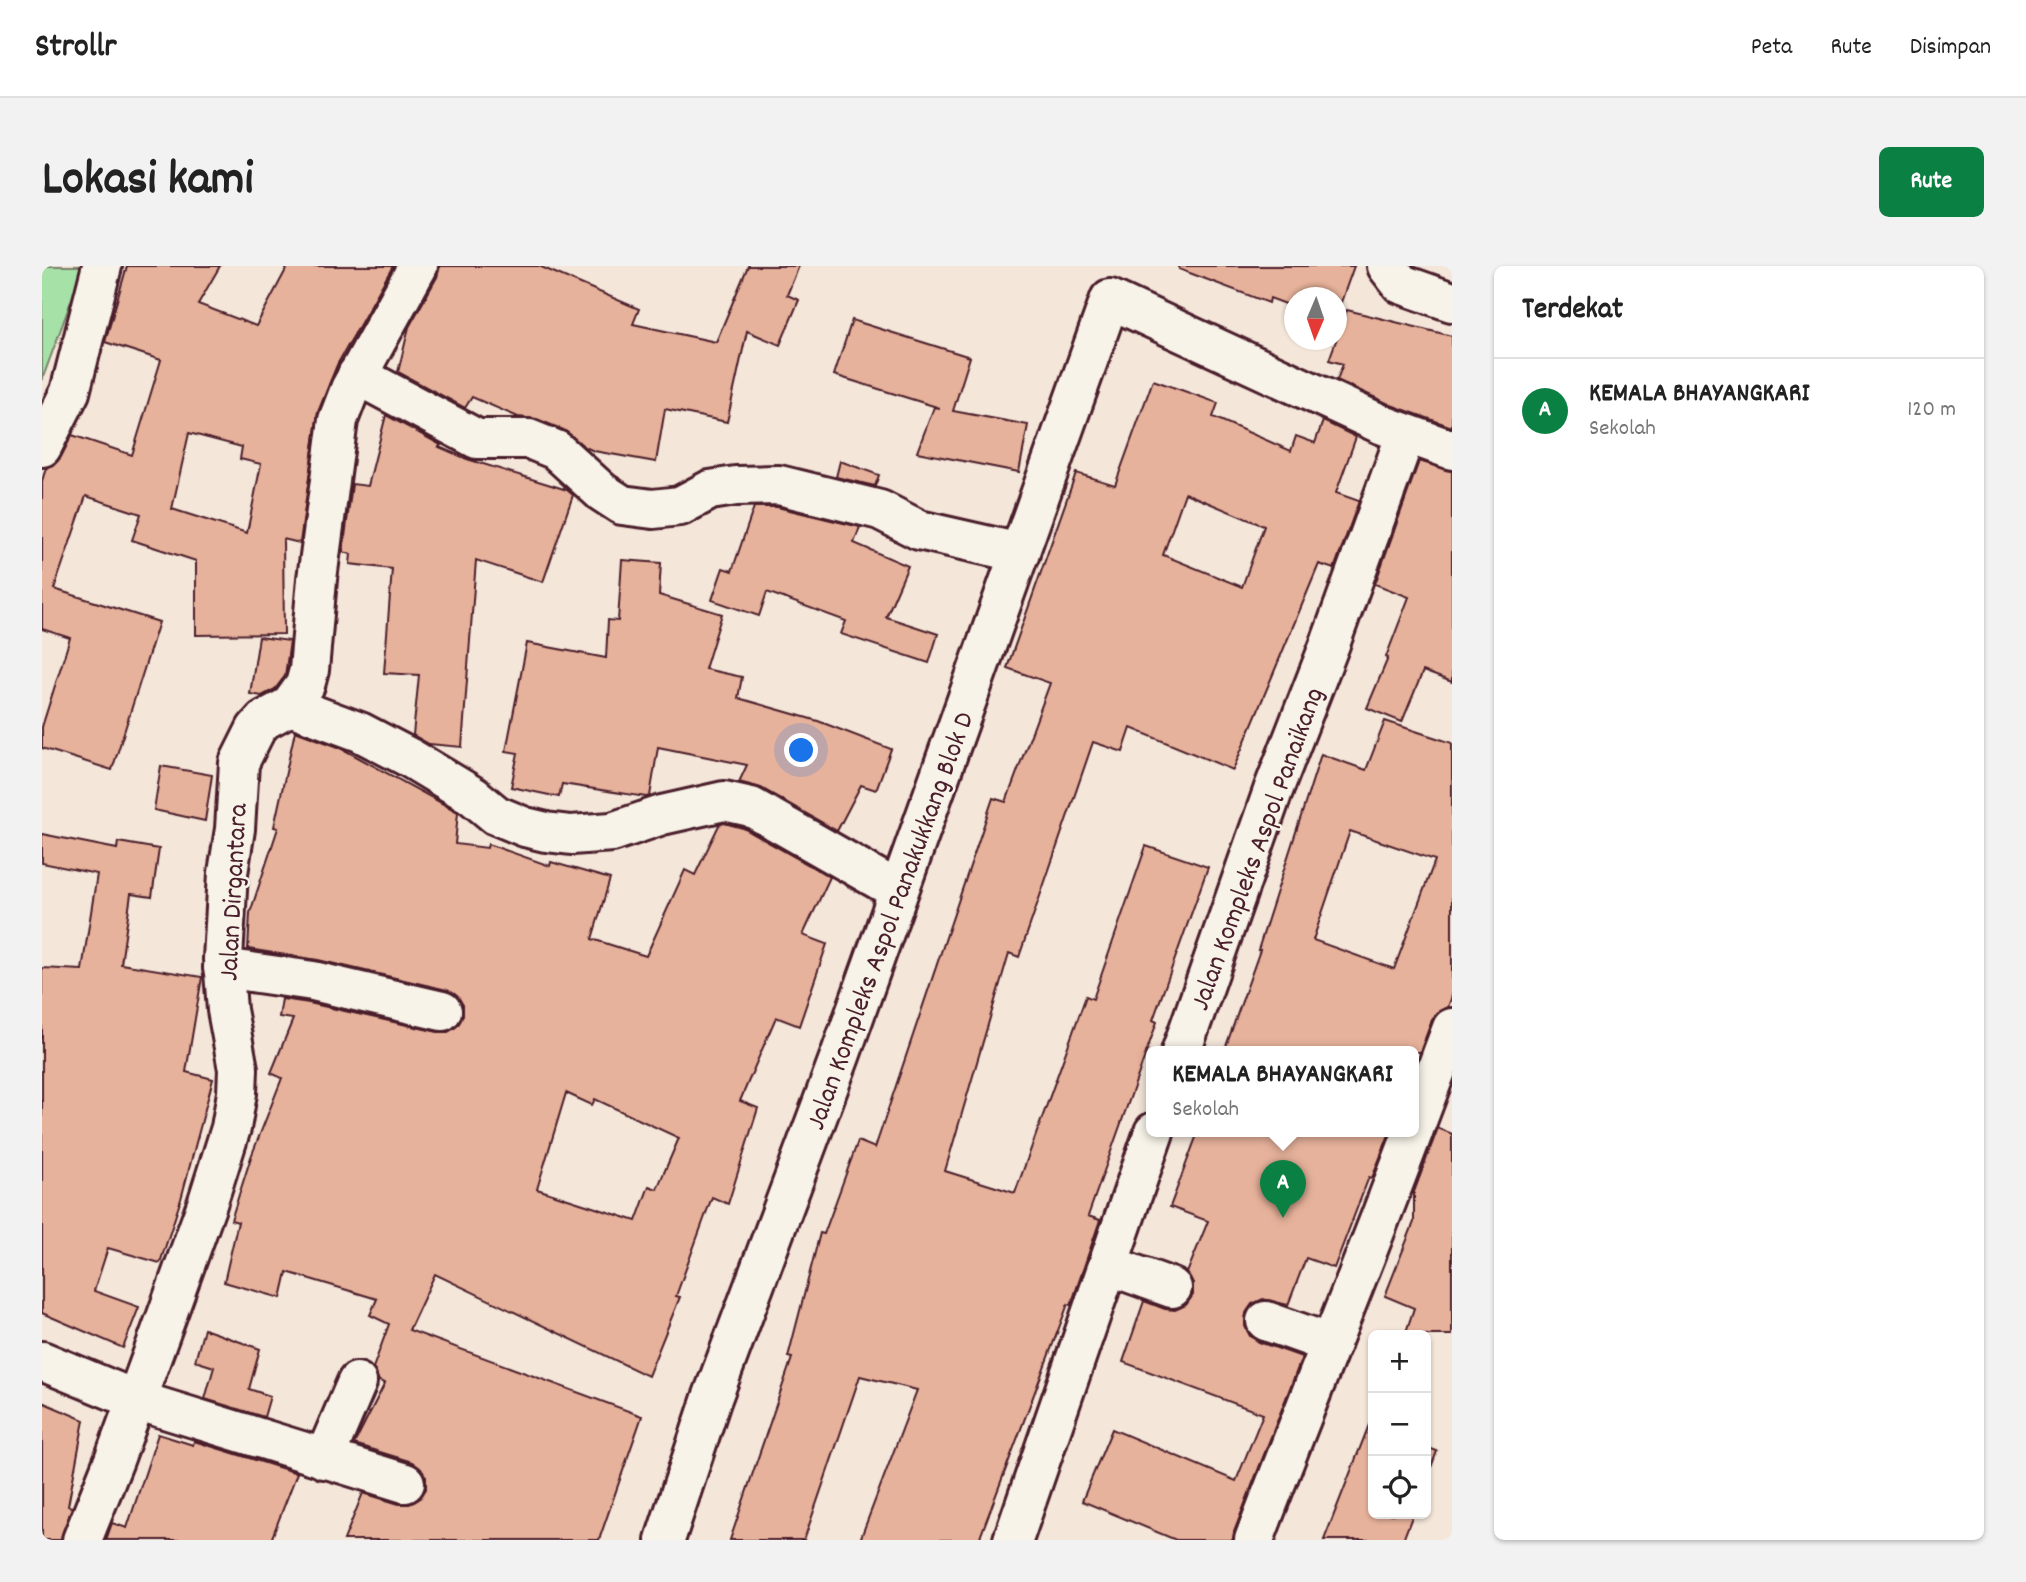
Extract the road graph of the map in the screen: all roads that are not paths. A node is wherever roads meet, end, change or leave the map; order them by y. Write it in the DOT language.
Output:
graph roads {
  1 [pos="102,266"];
  2 [pos="418,266"];
  3 [pos="1387,266"];
  4 [pos="1452,302"];
  5 [pos="357,375"];
  6 [pos="1406,433"];
  7 [pos="42,447"];
  8 [pos="1452,450"];
  9 [pos="1020,553"];
  10 [pos="290,706"];
  11 [pos="898,890"];
  12 [pos="223,968"];
  13 [pos="442,1011"];
  14 [pos="1452,1028"];
  15 [pos="1183,1046"];
  16 [pos="1419,1117"];
  17 [pos="1151,1137"];
  18 [pos="1412,1137"];
  19 [pos="1108,1265"];
  20 [pos="1171,1288"];
  21 [pos="1266,1321"];
  22 [pos="1331,1344"];
  23 [pos="42,1361"];
  24 [pos="357,1382"];
  25 [pos="136,1400"];
  26 [pos="324,1459"];
  27 [pos="405,1483"];
  28 [pos="82,1540"];
  29 [pos="665,1540"];
  30 [pos="1013,1540"];
  31 [pos="1254,1540"];
  1 -- 7 [label="street"];
  2 -- 5 [label="street, Jalan Dirgantara"];
  3 -- 4 [label="street"];
  5 -- 9 [label="street"];
  5 -- 10 [label="street, Jalan Dirgantara"];
  6 -- 8 [label="street"];
  6 -- 9 [label="street, Jalan Kompleks Aspol Panakukkang Blok D"];
  6 -- 15 [label="street, Jalan Kompleks Aspol Panaikang"];
  9 -- 11 [label="street, Jalan Kompleks Aspol Panakukkang Blok D"];
  10 -- 11 [label="street"];
  10 -- 12 [label="street, Jalan Dirgantara"];
  11 -- 29 [label="street, Jalan Kompleks Aspol Panakukkang Blok D"];
  12 -- 13 [label="street"];
  12 -- 25 [label="street, Jalan Dirgantara"];
  14 -- 16 [label="street"];
  17 -- 19 [label="street"];
  18 -- 22 [label="street"];
  19 -- 20 [label="street"];
  19 -- 30 [label="street"];
  21 -- 22 [label="street"];
  22 -- 31 [label="street"];
  23 -- 25 [label="street"];
  24 -- 26 [label="street"];
  25 -- 26 [label="street"];
  25 -- 28 [label="street, Jalan Dirgantara"];
  26 -- 27 [label="street"];
}
